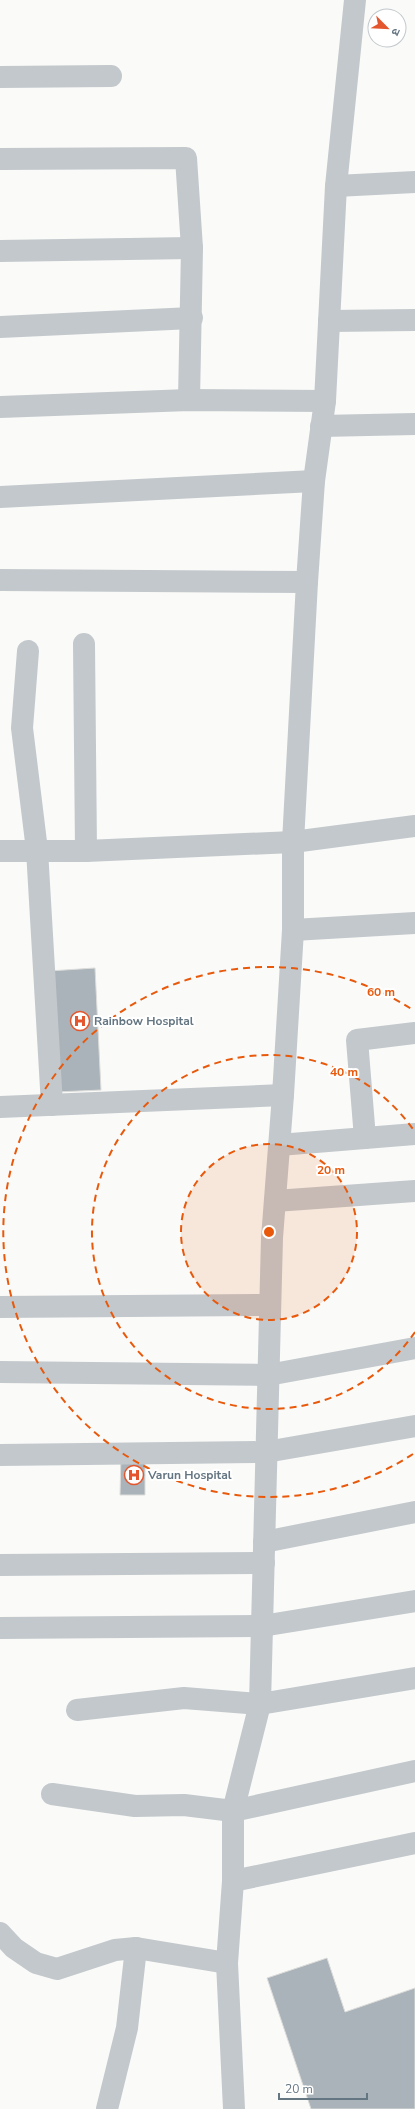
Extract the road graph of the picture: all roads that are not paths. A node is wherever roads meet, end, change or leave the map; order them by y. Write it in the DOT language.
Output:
graph roads {
  1 [pos="356,0"];
  2 [pos="111,76"];
  3 [pos="0,77"];
  4 [pos="0,159"];
  5 [pos="415,182"];
  6 [pos="336,186"];
  7 [pos="192,248"];
  8 [pos="0,251"];
  9 [pos="192,318"];
  10 [pos="415,320"];
  11 [pos="329,321"];
  12 [pos="0,327"];
  13 [pos="189,400"];
  14 [pos="325,401"];
  15 [pos="0,407"];
  16 [pos="415,424"];
  17 [pos="321,426"];
  18 [pos="314,481"];
  19 [pos="0,497"];
  20 [pos="0,580"];
  21 [pos="307,582"];
  22 [pos="84,644"];
  23 [pos="28,650"];
  24 [pos="415,826"];
  25 [pos="293,842"];
  26 [pos="37,850"];
  27 [pos="0,851"];
  28 [pos="86,852"];
  29 [pos="415,923"];
  30 [pos="292,930"];
  31 [pos="415,1033"];
  32 [pos="283,1095"];
  33 [pos="52,1105"];
  34 [pos="0,1107"];
  35 [pos="415,1134"];
  36 [pos="365,1138"];
  37 [pos="279,1145"];
  38 [pos="415,1191"];
  39 [pos="275,1201"];
  40 [pos="270,1305"];
  41 [pos="0,1307"];
  42 [pos="415,1348"];
  43 [pos="0,1372"];
  44 [pos="268,1375"];
  45 [pos="415,1426"];
  46 [pos="266,1452"];
  47 [pos="0,1455"];
  48 [pos="415,1512"];
  49 [pos="264,1553"];
  50 [pos="0,1565"];
  51 [pos="415,1601"];
  52 [pos="262,1626"];
  53 [pos="0,1628"];
  54 [pos="415,1678"];
  55 [pos="260,1704"];
  56 [pos="77,1710"];
  57 [pos="415,1771"];
  58 [pos="52,1794"];
  59 [pos="233,1811"];
  60 [pos="415,1843"];
  61 [pos="233,1881"];
  62 [pos="0,1933"];
  63 [pos="136,1948"];
  64 [pos="226,1962"];
  65 [pos="107,2109"];
  66 [pos="234,2109"];
  1 -- 6 [label="street"];
  2 -- 3 [label="street"];
  4 -- 7 [label="street"];
  5 -- 6 [label="street"];
  6 -- 11 [label="street"];
  7 -- 8 [label="street"];
  7 -- 9 [label="street"];
  9 -- 12 [label="street"];
  9 -- 13 [label="street"];
  10 -- 11 [label="street"];
  11 -- 14 [label="street"];
  13 -- 14 [label="street"];
  13 -- 15 [label="street"];
  14 -- 17 [label="street"];
  16 -- 17 [label="street"];
  17 -- 18 [label="street"];
  18 -- 19 [label="street"];
  18 -- 21 [label="street"];
  20 -- 21 [label="street"];
  21 -- 25 [label="street"];
  22 -- 28 [label="street"];
  23 -- 26 [label="street"];
  24 -- 25 [label="street"];
  25 -- 28 [label="street"];
  25 -- 30 [label="street"];
  26 -- 27 [label="street"];
  26 -- 28 [label="street"];
  26 -- 33 [label="street"];
  29 -- 30 [label="street"];
  30 -- 32 [label="street"];
  31 -- 36 [label="street"];
  32 -- 33 [label="street"];
  32 -- 37 [label="street"];
  33 -- 34 [label="street"];
  35 -- 36 [label="street"];
  36 -- 37 [label="street"];
  37 -- 39 [label="street"];
  38 -- 39 [label="street"];
  39 -- 40 [label="street"];
  40 -- 41 [label="street"];
  40 -- 44 [label="street"];
  42 -- 44 [label="street"];
  43 -- 44 [label="street"];
  44 -- 46 [label="street"];
  45 -- 46 [label="street"];
  46 -- 47 [label="street"];
  46 -- 49 [label="street"];
  48 -- 49 [label="street"];
  49 -- 50 [label="street"];
  49 -- 52 [label="street"];
  51 -- 52 [label="street"];
  52 -- 53 [label="street"];
  52 -- 55 [label="street"];
  54 -- 55 [label="street"];
  55 -- 56 [label="street"];
  55 -- 59 [label="street"];
  57 -- 59 [label="street"];
  58 -- 59 [label="street"];
  59 -- 61 [label="street"];
  60 -- 61 [label="street"];
  61 -- 64 [label="street"];
  62 -- 63 [label="street"];
  63 -- 64 [label="street"];
  63 -- 65 [label="street"];
  64 -- 66 [label="street"];
}
